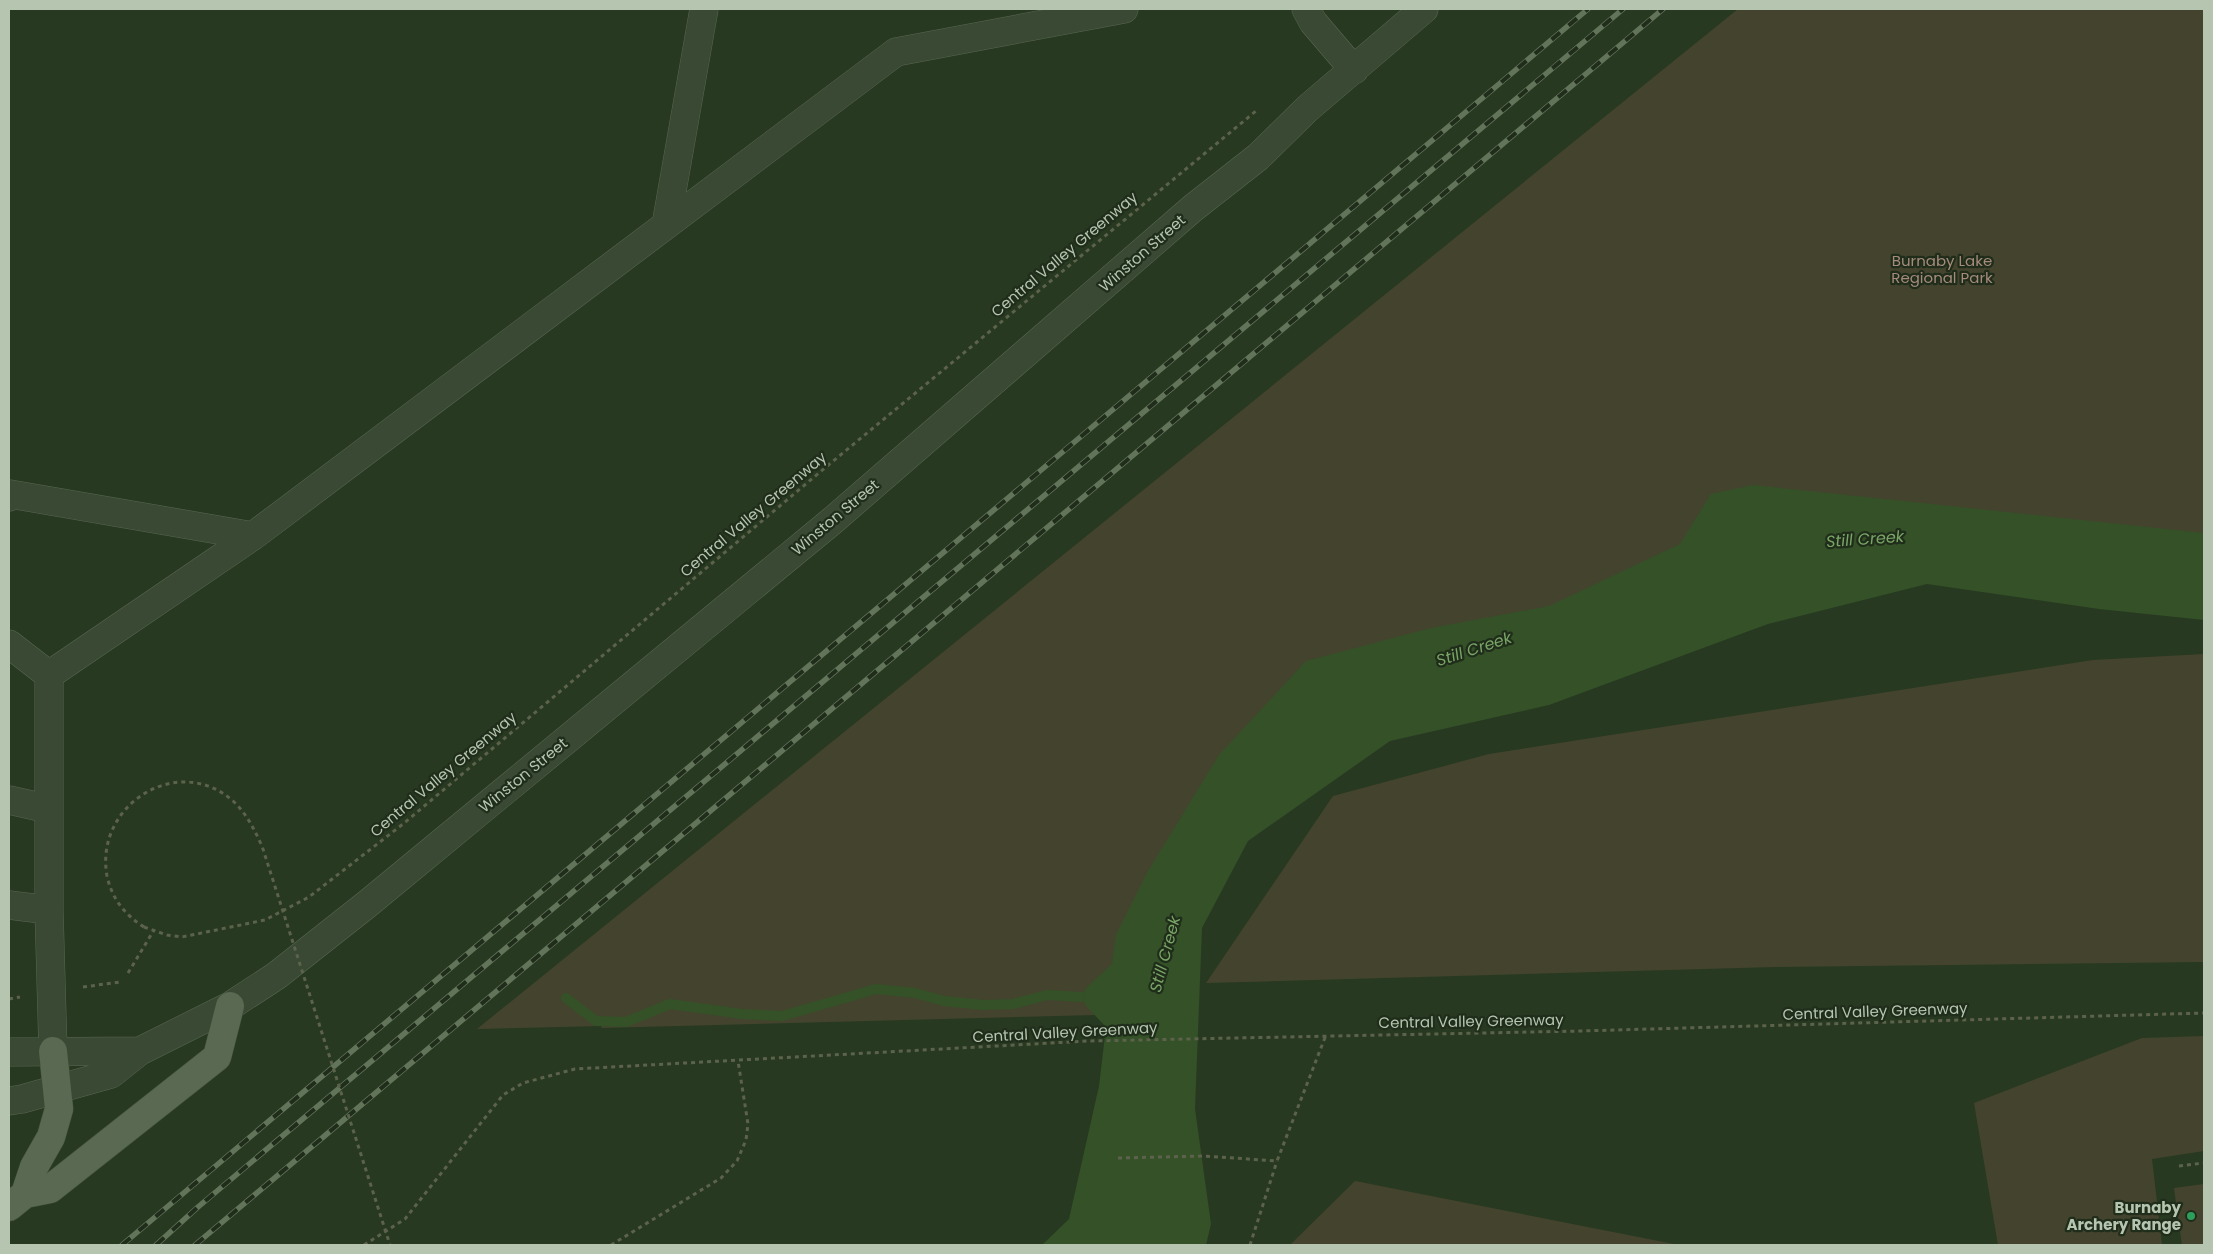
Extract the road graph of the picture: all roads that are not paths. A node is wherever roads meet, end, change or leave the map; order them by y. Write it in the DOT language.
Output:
graph roads {
  1 [pos="704,9"];
  2 [pos="1124,9"];
  3 [pos="1306,9"];
  4 [pos="1424,9"];
  5 [pos="1354,70"];
  6 [pos="666,225"];
  7 [pos="9,497"];
  8 [pos="253,536"];
  9 [pos="9,644"];
  10 [pos="49,675"];
  11 [pos="9,800"];
  12 [pos="48,809"];
  13 [pos="9,905"];
  14 [pos="49,910"];
  15 [pos="230,1006"];
  16 [pos="54,1051"];
  17 [pos="140,1051"];
  18 [pos="9,1052"];
  19 [pos="58,1089"];
  20 [pos="9,1101"];
  21 [pos="17,1201"];
  1 -- 6 [label="street"];
  2 -- 6 [label="street"];
  3 -- 5 [label="street"];
  4 -- 5 [label="street, Winston Street"];
  5 -- 15 [label="street, Winston Street"];
  6 -- 8 [label="street"];
  7 -- 8 [label="street"];
  8 -- 10 [label="street"];
  9 -- 10 [label="street"];
  10 -- 12 [label="street"];
  11 -- 12 [label="street"];
  12 -- 14 [label="street"];
  13 -- 14 [label="street"];
  14 -- 16 [label="street"];
  15 -- 17 [label="street, Winston Street"];
  15 -- 21 [label="main road"];
  16 -- 17 [label="street"];
  16 -- 18 [label="street"];
  16 -- 19 [label="main road"];
  17 -- 19 [label="street"];
  19 -- 20 [label="street"];
  19 -- 21 [label="main road"];
}
